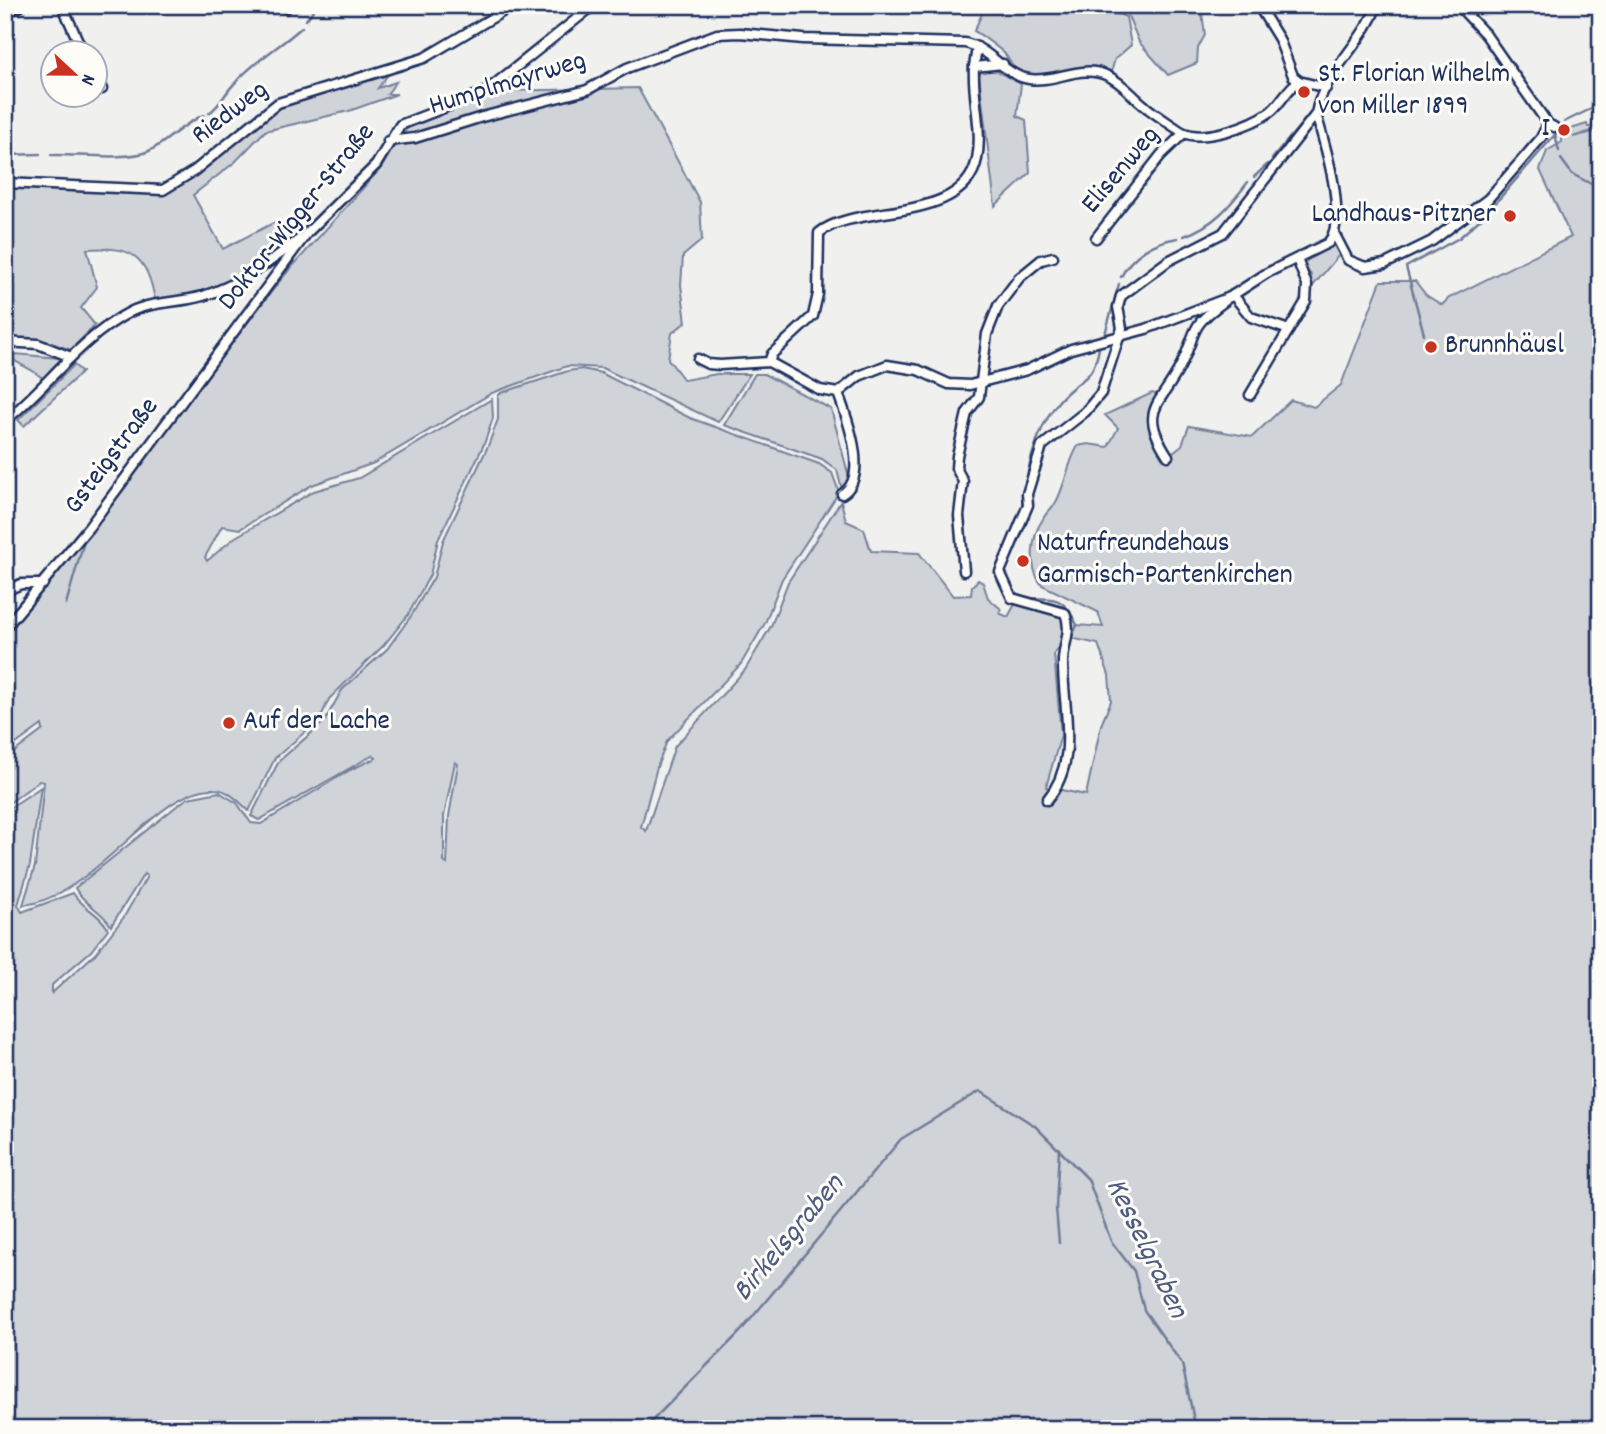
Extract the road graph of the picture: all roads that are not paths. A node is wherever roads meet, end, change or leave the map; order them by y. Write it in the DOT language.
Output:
graph roads {
  1 [pos="18,5"];
  2 [pos="62,5"];
  3 [pos="514,5"];
  4 [pos="594,5"];
  5 [pos="1258,5"];
  6 [pos="1377,5"];
  7 [pos="1458,5"];
  8 [pos="5,9"];
  9 [pos="76,38"];
  10 [pos="978,47"];
  11 [pos="1003,64"];
  12 [pos="974,67"];
  13 [pos="1299,81"];
  14 [pos="1325,88"];
  15 [pos="1316,114"];
  16 [pos="1184,133"];
  17 [pos="388,141"];
  18 [pos="5,183"];
  19 [pos="307,233"];
  20 [pos="1334,233"];
  21 [pos="1096,239"];
  22 [pos="1053,257"];
  23 [pos="1297,259"];
  24 [pos="1232,296"];
  25 [pos="1289,330"];
  26 [pos="1119,337"];
  27 [pos="5,342"];
  28 [pos="218,356"];
  29 [pos="71,357"];
  30 [pos="698,359"];
  31 [pos="769,362"];
  32 [pos="981,382"];
  33 [pos="838,393"];
  34 [pos="1250,395"];
  35 [pos="5,421"];
  36 [pos="1168,456"];
  37 [pos="842,494"];
  38 [pos="964,571"];
  39 [pos="43,584"];
  40 [pos="5,592"];
  41 [pos="5,628"];
  42 [pos="1047,800"];
  1 -- 8 [label="main road"];
  2 -- 9 [label="street"];
  3 -- 18 [label="street, Riedweg"];
  4 -- 17 [label="street, Doktor-Wigger-Straße"];
  5 -- 13 [label="street"];
  6 -- 14 [label="street"];
  7 -- 20 [label="street"];
  10 -- 11 [label="street"];
  10 -- 12 [label="street"];
  10 -- 17 [label="street, Humplmayrweg"];
  11 -- 12 [label="street"];
  11 -- 16 [label="street"];
  12 -- 31 [label="street"];
  13 -- 14 [label="street"];
  13 -- 16 [label="street"];
  14 -- 15 [label="street"];
  15 -- 20 [label="street"];
  15 -- 26 [label="street"];
  16 -- 21 [label="street, Elisenweg"];
  17 -- 19 [label="street, Doktor-Wigger-Straße"];
  19 -- 28 [label="street, Doktor-Wigger-Straße"];
  19 -- 29 [label="street"];
  20 -- 23 [label="street"];
  22 -- 32 [label="street"];
  23 -- 24 [label="street"];
  23 -- 25 [label="street"];
  24 -- 25 [label="street"];
  24 -- 26 [label="street"];
  24 -- 36 [label="street"];
  25 -- 34 [label="street"];
  26 -- 32 [label="street"];
  26 -- 42 [label="street"];
  27 -- 29 [label="street"];
  28 -- 39 [label="street, Gsteigstraße"];
  29 -- 35 [label="street"];
  30 -- 31 [label="street"];
  31 -- 33 [label="street"];
  32 -- 33 [label="street"];
  32 -- 38 [label="street"];
  33 -- 37 [label="street"];
  39 -- 40 [label="street"];
  39 -- 41 [label="street, Gsteigstraße"];
}
